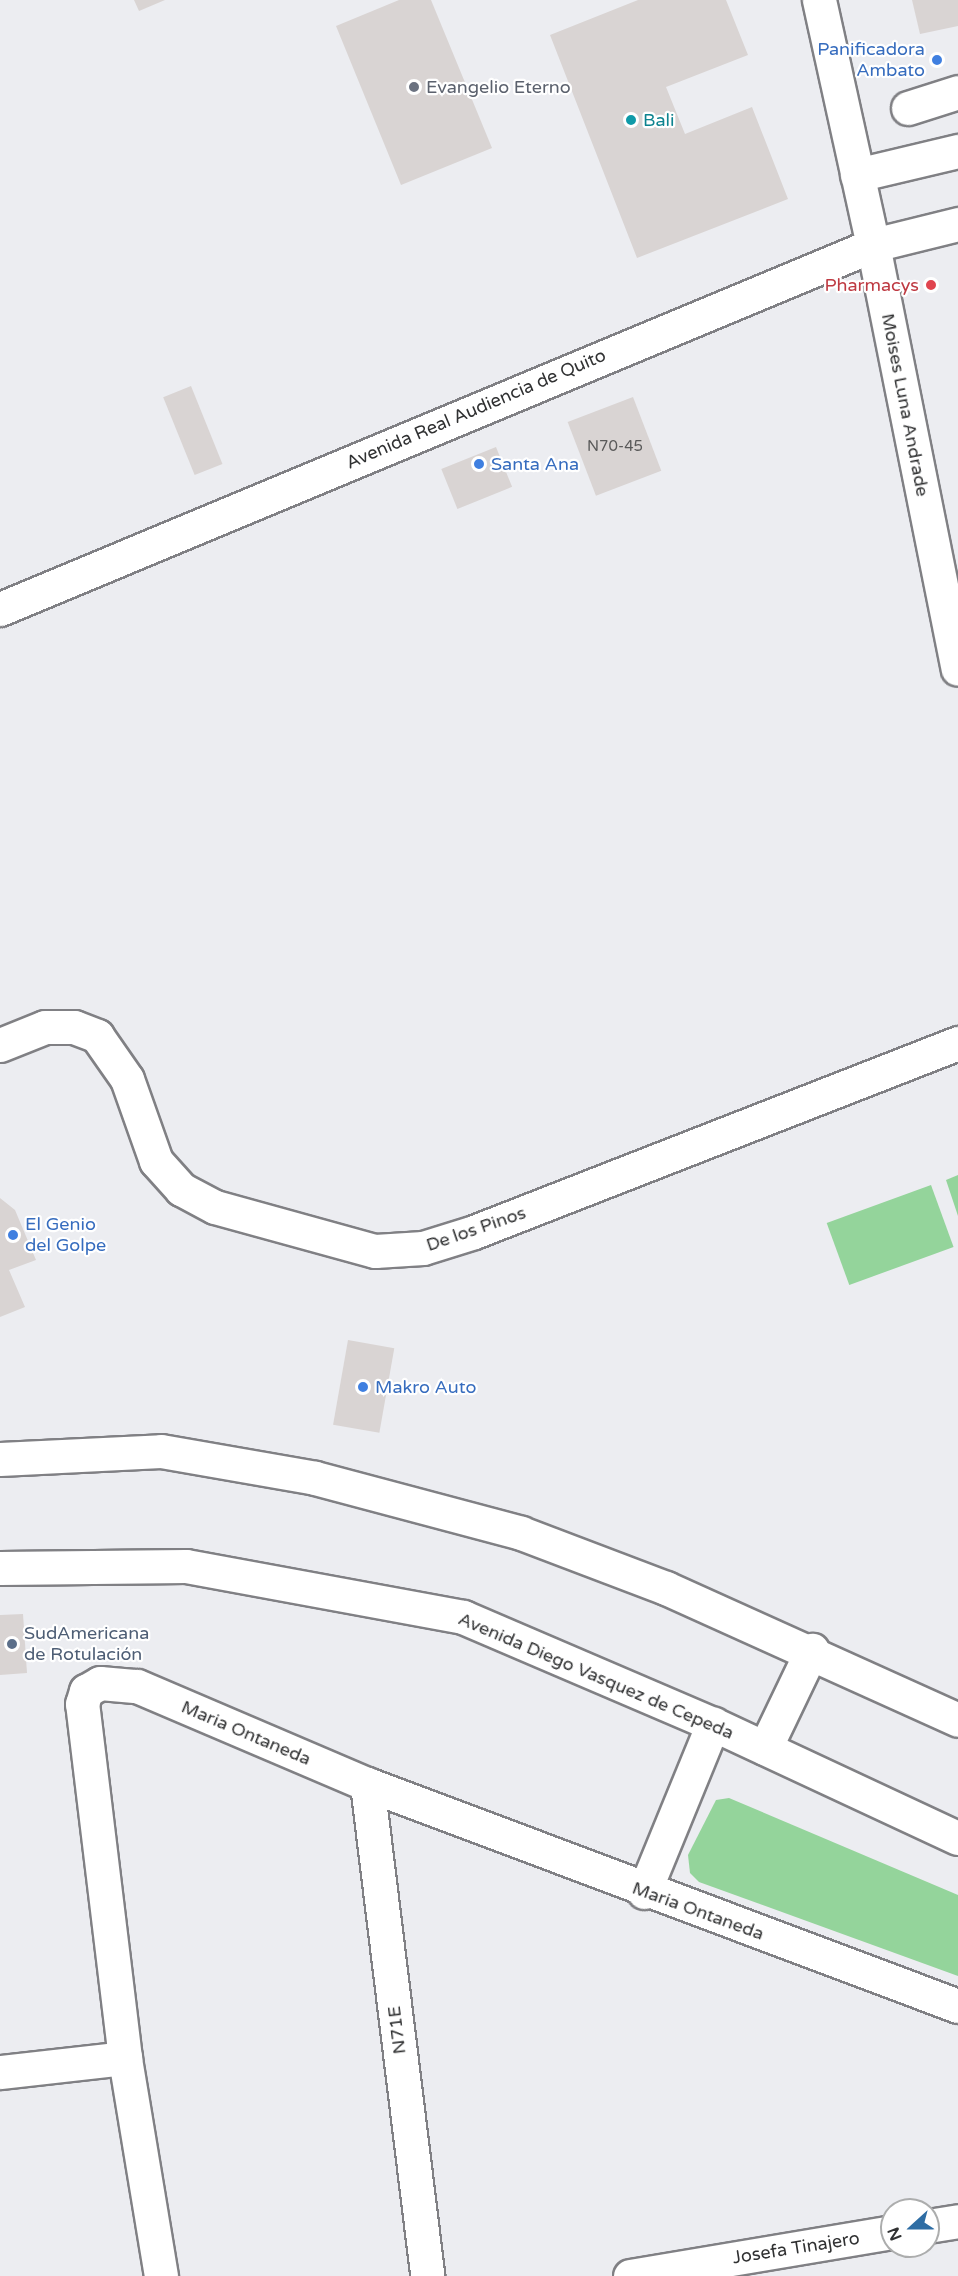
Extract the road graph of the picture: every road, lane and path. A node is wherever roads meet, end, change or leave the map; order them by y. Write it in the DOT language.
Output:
graph roads {
  1 [pos="819,0"];
  2 [pos="958,92"];
  3 [pos="908,108"];
  4 [pos="958,151"];
  5 [pos="857,175"];
  6 [pos="958,224"];
  7 [pos="873,245"];
  8 [pos="0,609"];
  9 [pos="954,624"];
  10 [pos="958,669"];
  11 [pos="958,1043"];
  12 [pos="0,1045"];
  13 [pos="0,1459"];
  14 [pos="0,1568"];
  15 [pos="812,1650"];
  16 [pos="958,1720"];
  17 [pos="713,1724"];
  18 [pos="765,1748"];
  19 [pos="368,1784"];
  20 [pos="958,1838"];
  21 [pos="644,1892"];
  22 [pos="958,2006"];
  23 [pos="125,2058"];
  24 [pos="0,2072"];
  25 [pos="958,2221"];
  26 [pos="940,2224"];
  27 [pos="880,2234"];
  28 [pos="161,2276"];
  29 [pos="427,2276"];
  30 [pos="630,2276"];
  1 -- 5 [label="street, Moises Luna Andrade"];
  2 -- 3 [label="street"];
  4 -- 5 [label="street"];
  5 -- 7 [label="street, Moises Luna Andrade"];
  6 -- 7 [label="street, Avenida Real Audiencia de Quito"];
  7 -- 8 [label="street, Avenida Real Audiencia de Quito"];
  7 -- 9 [label="street, Moises Luna Andrade"];
  9 -- 10 [label="street, Moises Luna Andrade"];
  11 -- 12 [label="street, De los Pinos"];
  13 -- 15 [label="street"];
  14 -- 17 [label="street, Avenida Diego Vasquez de Cepeda"];
  15 -- 16 [label="street"];
  15 -- 18 [label="street"];
  17 -- 18 [label="street, Avenida Diego Vasquez de Cepeda"];
  17 -- 21 [label="street"];
  18 -- 20 [label="street, Avenida Diego Vasquez de Cepeda"];
  19 -- 21 [label="street, Maria Ontaneda"];
  19 -- 23 [label="street, Maria Ontaneda"];
  19 -- 29 [label="street, N71E"];
  21 -- 22 [label="street, Maria Ontaneda"];
  23 -- 24 [label="street"];
  23 -- 28 [label="street, Maria Ontaneda"];
  25 -- 26 [label="street"];
  27 -- 30 [label="street, Josefa Tinajero"];
}
